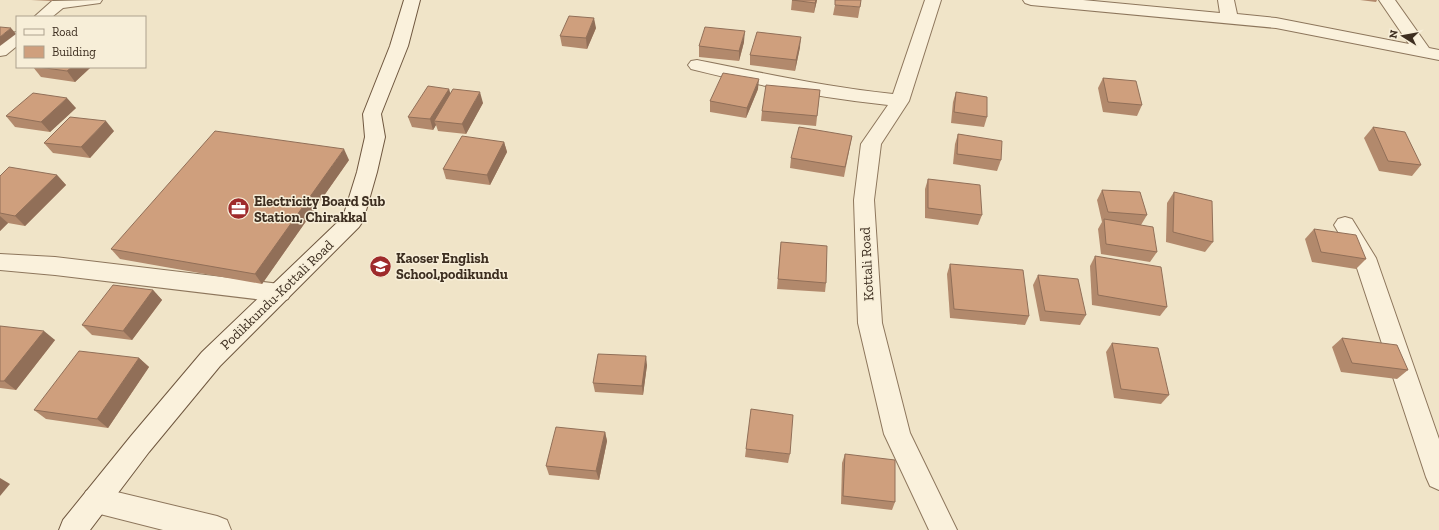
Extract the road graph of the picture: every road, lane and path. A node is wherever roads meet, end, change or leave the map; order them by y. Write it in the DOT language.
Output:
graph roads {
  1 [pos="94,0"];
  2 [pos="412,0"];
  3 [pos="932,0"];
  4 [pos="1031,0"];
  5 [pos="1226,0"];
  6 [pos="1387,0"];
  7 [pos="43,16"];
  8 [pos="1229,18"];
  9 [pos="16,38"];
  10 [pos="0,51"];
  11 [pos="1423,52"];
  12 [pos="1439,55"];
  13 [pos="697,65"];
  14 [pos="900,101"];
  15 [pos="1345,225"];
  16 [pos="0,262"];
  17 [pos="280,293"];
  18 [pos="1439,477"];
  19 [pos="96,500"];
  20 [pos="73,530"];
  21 [pos="217,530"];
  22 [pos="943,530"];
  1 -- 7 [label="street"];
  2 -- 17 [label="street, Podikkundu-Kottali Road"];
  3 -- 14 [label="street, Kottali Road"];
  4 -- 8 [label="street"];
  5 -- 8 [label="street"];
  6 -- 11 [label="street"];
  8 -- 11 [label="street"];
  9 -- 10 [label="street"];
  11 -- 12 [label="street"];
  13 -- 14 [label="street"];
  14 -- 22 [label="street, Kottali Road"];
  15 -- 18 [label="street"];
  16 -- 17 [label="street"];
  17 -- 19 [label="street, Podikkundu-Kottali Road"];
  19 -- 20 [label="street, Podikkundu-Kottali Road"];
  19 -- 21 [label="street"];
}
